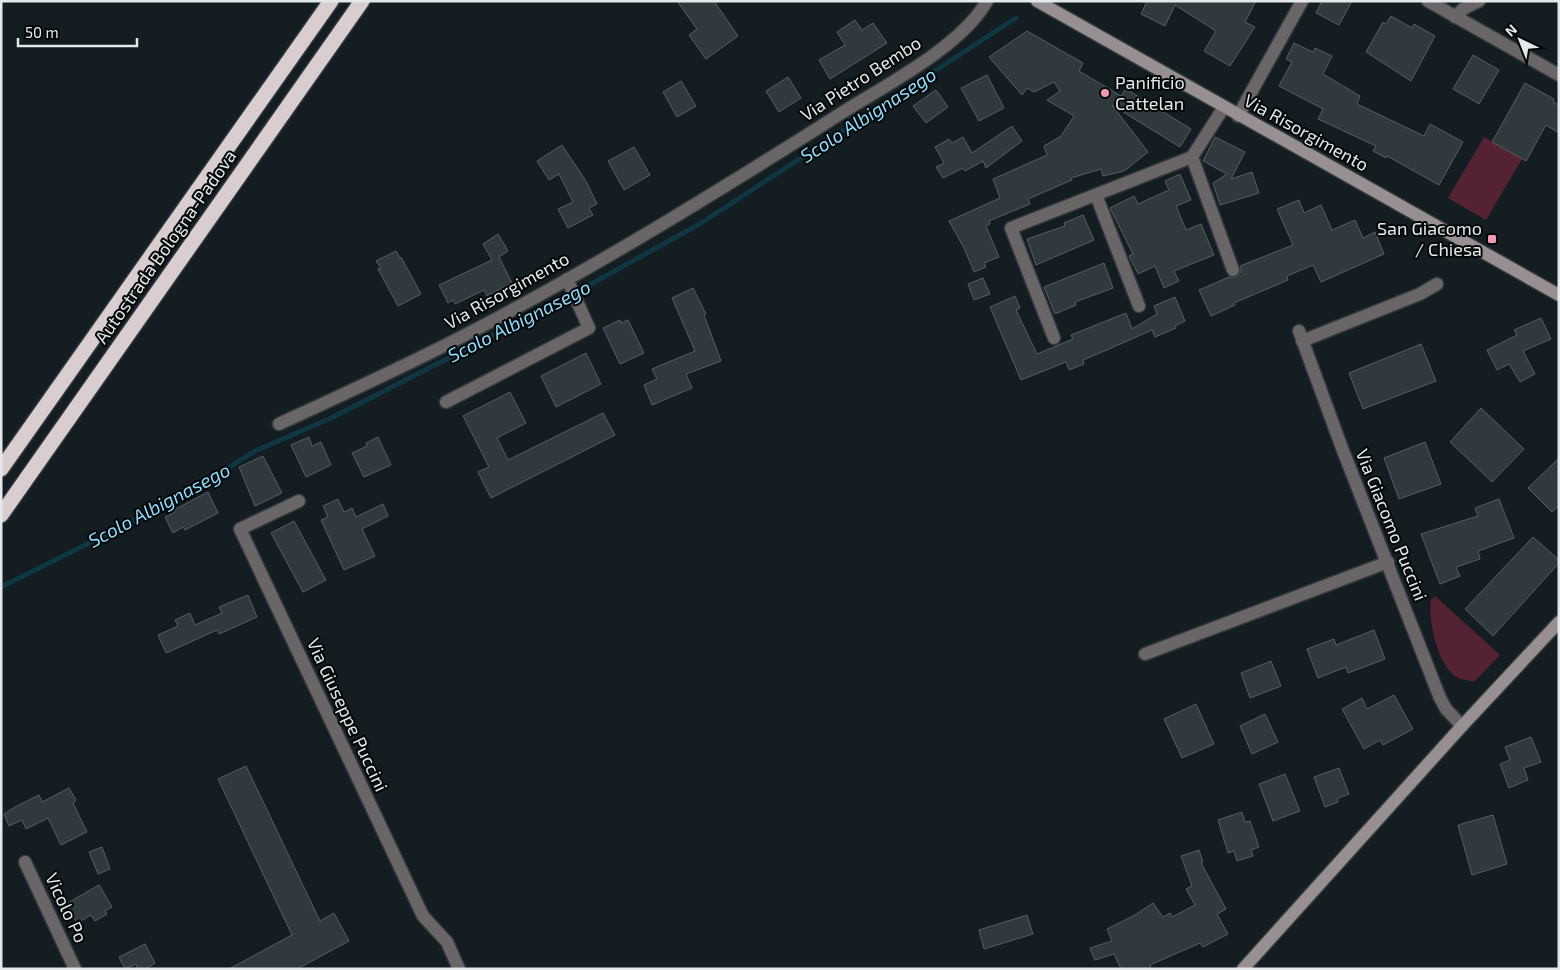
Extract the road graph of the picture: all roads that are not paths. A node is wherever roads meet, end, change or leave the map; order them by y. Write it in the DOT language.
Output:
graph roads {
  1 [pos="331,1"];
  2 [pos="362,1"];
  3 [pos="987,1"];
  4 [pos="1037,1"];
  5 [pos="1302,1"];
  6 [pos="1428,1"];
  7 [pos="1479,1"];
  8 [pos="1455,17"];
  9 [pos="1559,75"];
  10 [pos="1224,107"];
  11 [pos="1238,116"];
  12 [pos="1192,157"];
  13 [pos="744,175"];
  14 [pos="1096,194"];
  15 [pos="1233,270"];
  16 [pos="1437,284"];
  17 [pos="572,288"];
  18 [pos="1559,295"];
  19 [pos="1139,306"];
  20 [pos="1054,338"];
  21 [pos="446,402"];
  22 [pos="279,424"];
  23 [pos="1,469"];
  24 [pos="299,500"];
  25 [pos="1,515"];
  26 [pos="1388,562"];
  27 [pos="1559,622"];
  28 [pos="1145,654"];
  29 [pos="1462,726"];
  30 [pos="25,862"];
  31 [pos="75,969"];
  32 [pos="459,969"];
  33 [pos="1243,969"];
  1 -- 23 [label="highway, Autostrada Bologna-Padova"];
  2 -- 25 [label="highway, Autostrada Bologna-Padova"];
  3 -- 13 [label="street, Via Pietro Bembo"];
  4 -- 10 [label="main road, Via Risorgimento"];
  5 -- 11 [label="street"];
  6 -- 8 [label="street"];
  7 -- 8 [label="street"];
  8 -- 9 [label="street"];
  10 -- 11 [label="main road, Via Risorgimento"];
  10 -- 12 [label="street"];
  11 -- 18 [label="main road, Via Risorgimento"];
  12 -- 14 [label="street"];
  12 -- 15 [label="street"];
  13 -- 17 [label="street, Via Risorgimento"];
  14 -- 19 [label="street"];
  14 -- 20 [label="street"];
  16 -- 26 [label="street, Via Giacomo Puccini"];
  17 -- 21 [label="street"];
  17 -- 22 [label="street, Via Risorgimento"];
  24 -- 32 [label="street, Via Giuseppe Puccini"];
  26 -- 28 [label="street"];
  26 -- 29 [label="street, Via Giacomo Puccini"];
  27 -- 29 [label="main road"];
  29 -- 33 [label="main road"];
  30 -- 31 [label="street, Vicolo Po"];
}
